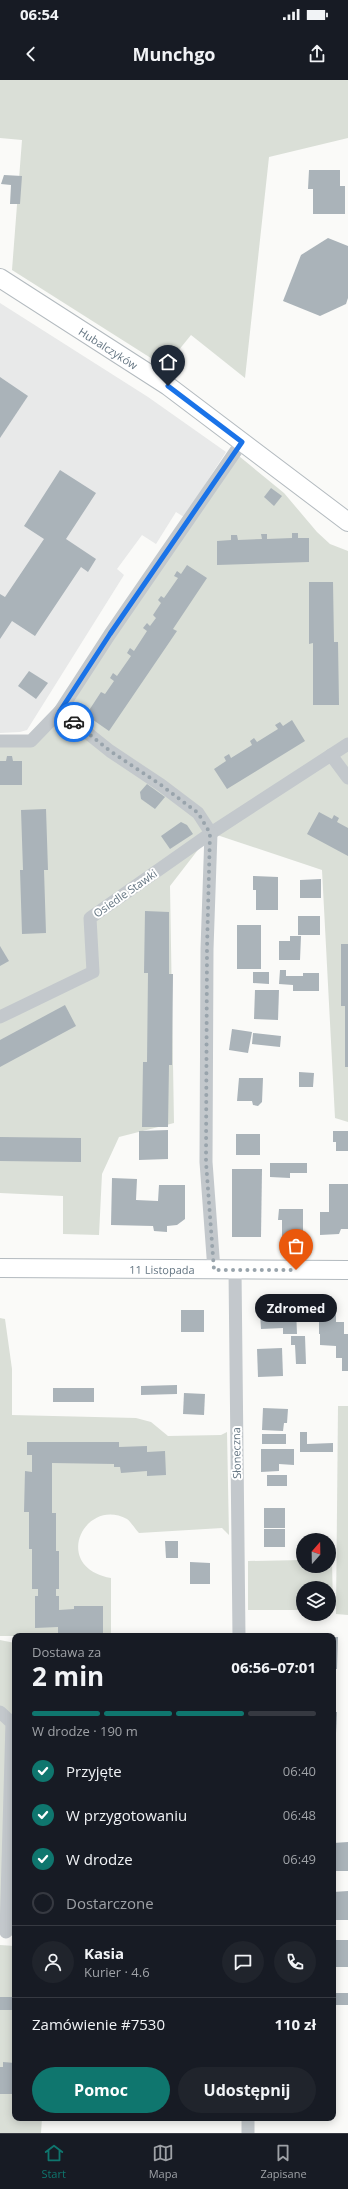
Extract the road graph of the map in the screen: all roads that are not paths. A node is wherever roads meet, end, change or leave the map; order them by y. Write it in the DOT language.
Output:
graph roads {
  1 [pos="0,278"];
  2 [pos="242,442"];
  3 [pos="348,522"];
  4 [pos="60,711"];
  5 [pos="0,741"];
  6 [pos="348,744"];
  7 [pos="331,755"];
  8 [pos="348,778"];
  9 [pos="210,833"];
  10 [pos="0,1017"];
  11 [pos="0,1268"];
  12 [pos="214,1270"];
  13 [pos="234,1270"];
  14 [pos="348,1270"];
  15 [pos="239,1633"];
  16 [pos="0,1712"];
  17 [pos="6,1932"];
  18 [pos="248,2121"];
  19 [pos="248,2133"];
  1 -- 2 [label="street, Hubalczyków"];
  2 -- 3 [label="street, Hubalczyków"];
  2 -- 4 [label="street"];
  4 -- 5 [label="street"];
  4 -- 9 [label="street"];
  6 -- 7 [label="street, Osiedle Stawki"];
  7 -- 8 [label="street"];
  7 -- 9 [label="street, Osiedle Stawki"];
  9 -- 10 [label="street, Osiedle Stawki"];
  9 -- 12 [label="street"];
  11 -- 12 [label="street, 11 Listopada"];
  12 -- 13 [label="street, 11 Listopada"];
  13 -- 14 [label="street, 11 Listopada"];
  13 -- 15 [label="street, Słoneczna"];
  16 -- 17 [label="street"];
  18 -- 19 [label="street"];
}
